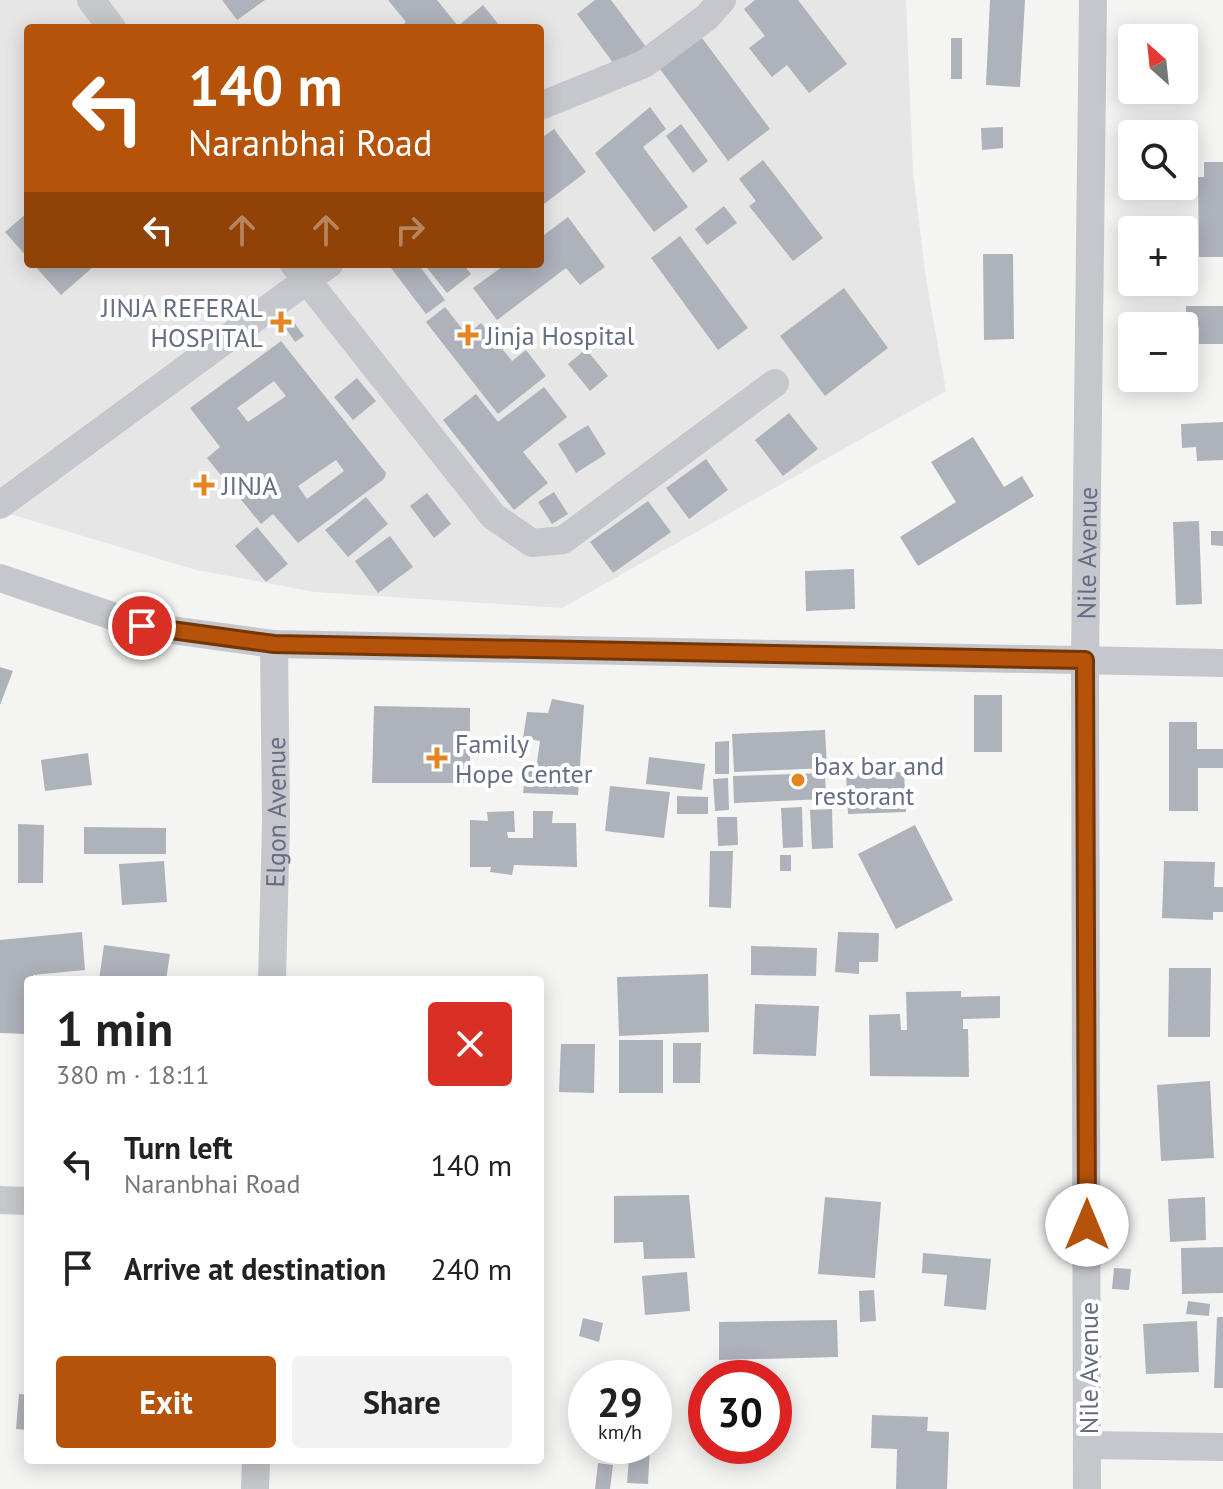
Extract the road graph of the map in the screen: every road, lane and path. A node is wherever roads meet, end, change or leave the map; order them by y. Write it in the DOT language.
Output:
graph roads {
  1 [pos="91,0"];
  2 [pos="722,0"];
  3 [pos="1093,0"];
  4 [pos="109,24"];
  5 [pos="544,104"];
  6 [pos="310,270"];
  7 [pos="775,383"];
  8 [pos="0,505"];
  9 [pos="0,578"];
  10 [pos="274,644"];
  11 [pos="1085,660"];
  12 [pos="1223,663"];
  13 [pos="272,976"];
  14 [pos="0,1200"];
  15 [pos="24,1201"];
  16 [pos="1088,1445"];
  17 [pos="1223,1447"];
  18 [pos="256,1464"];
  19 [pos="255,1489"];
  20 [pos="1087,1489"];
  1 -- 4 [label="street"];
  2 -- 5 [label="street"];
  3 -- 11 [label="street, Nile Avenue"];
  6 -- 7 [label="street"];
  6 -- 8 [label="street"];
  9 -- 10 [label="street"];
  10 -- 11 [label="street"];
  10 -- 13 [label="street, Elgon Avenue"];
  11 -- 12 [label="street"];
  11 -- 16 [label="street, Nile Avenue"];
  14 -- 15 [label="street"];
  16 -- 17 [label="street"];
  16 -- 20 [label="street, Nile Avenue"];
  18 -- 19 [label="street"];
}
